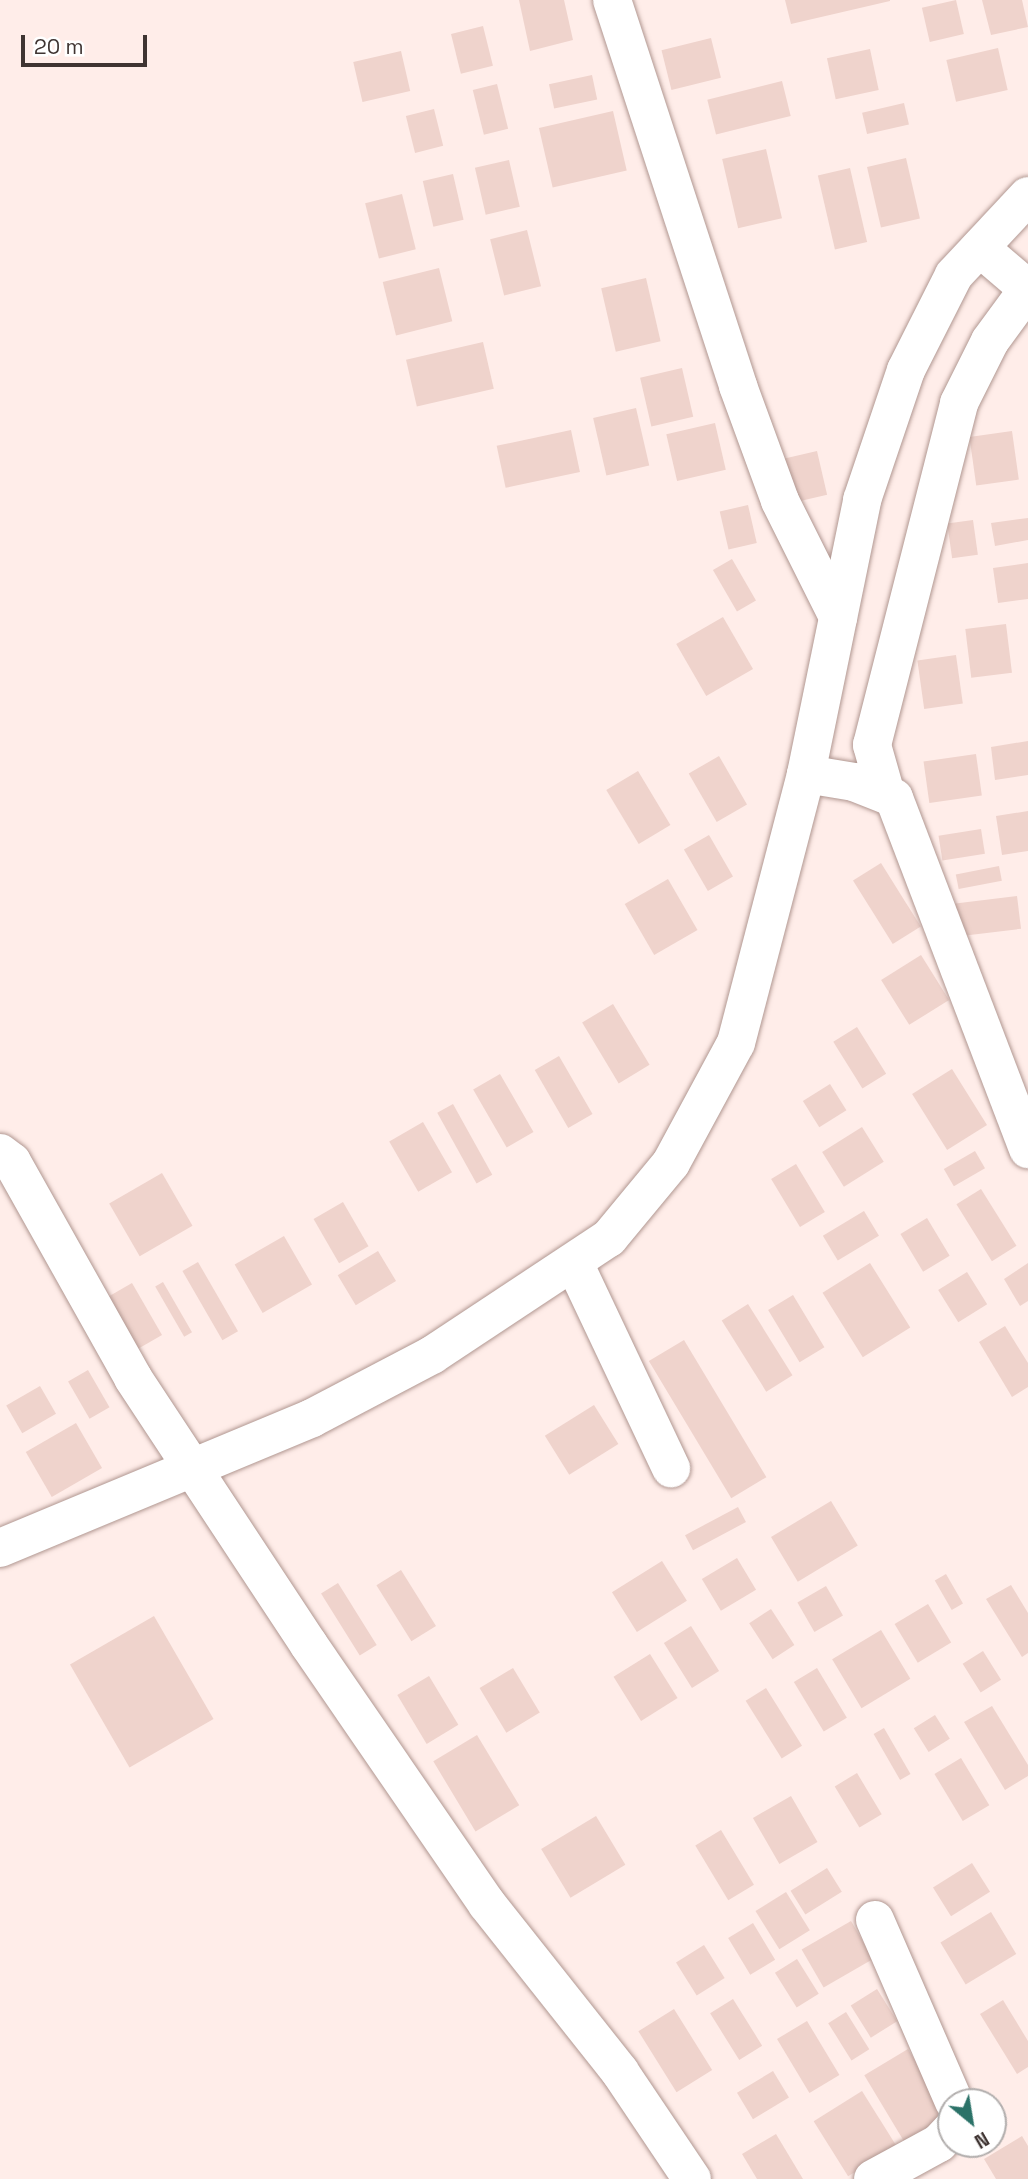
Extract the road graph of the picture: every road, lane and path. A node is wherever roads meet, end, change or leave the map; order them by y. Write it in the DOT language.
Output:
graph roads {
  1 [pos="612,0"];
  2 [pos="1028,196"];
  3 [pos="983,251"];
  4 [pos="1026,287"];
  5 [pos="838,618"];
  6 [pos="809,775"];
  7 [pos="870,787"];
  8 [pos="1028,1149"];
  9 [pos="0,1153"];
  10 [pos="578,1272"];
  11 [pos="671,1468"];
  12 [pos="199,1477"];
  13 [pos="0,1548"];
  14 [pos="875,1920"];
  15 [pos="948,2088"];
  16 [pos="937,2144"];
  17 [pos="692,2179"];
  18 [pos="873,2179"];
  1 -- 5 [label="street"];
  2 -- 3 [label="street"];
  3 -- 4 [label="street"];
  3 -- 5 [label="street"];
  4 -- 7 [label="street"];
  5 -- 6 [label="street"];
  6 -- 7 [label="street"];
  6 -- 10 [label="street"];
  7 -- 8 [label="street"];
  9 -- 12 [label="street"];
  10 -- 11 [label="street"];
  10 -- 12 [label="street"];
  12 -- 13 [label="street"];
  12 -- 17 [label="street"];
  14 -- 15 [label="street"];
  16 -- 18 [label="street"];
}
